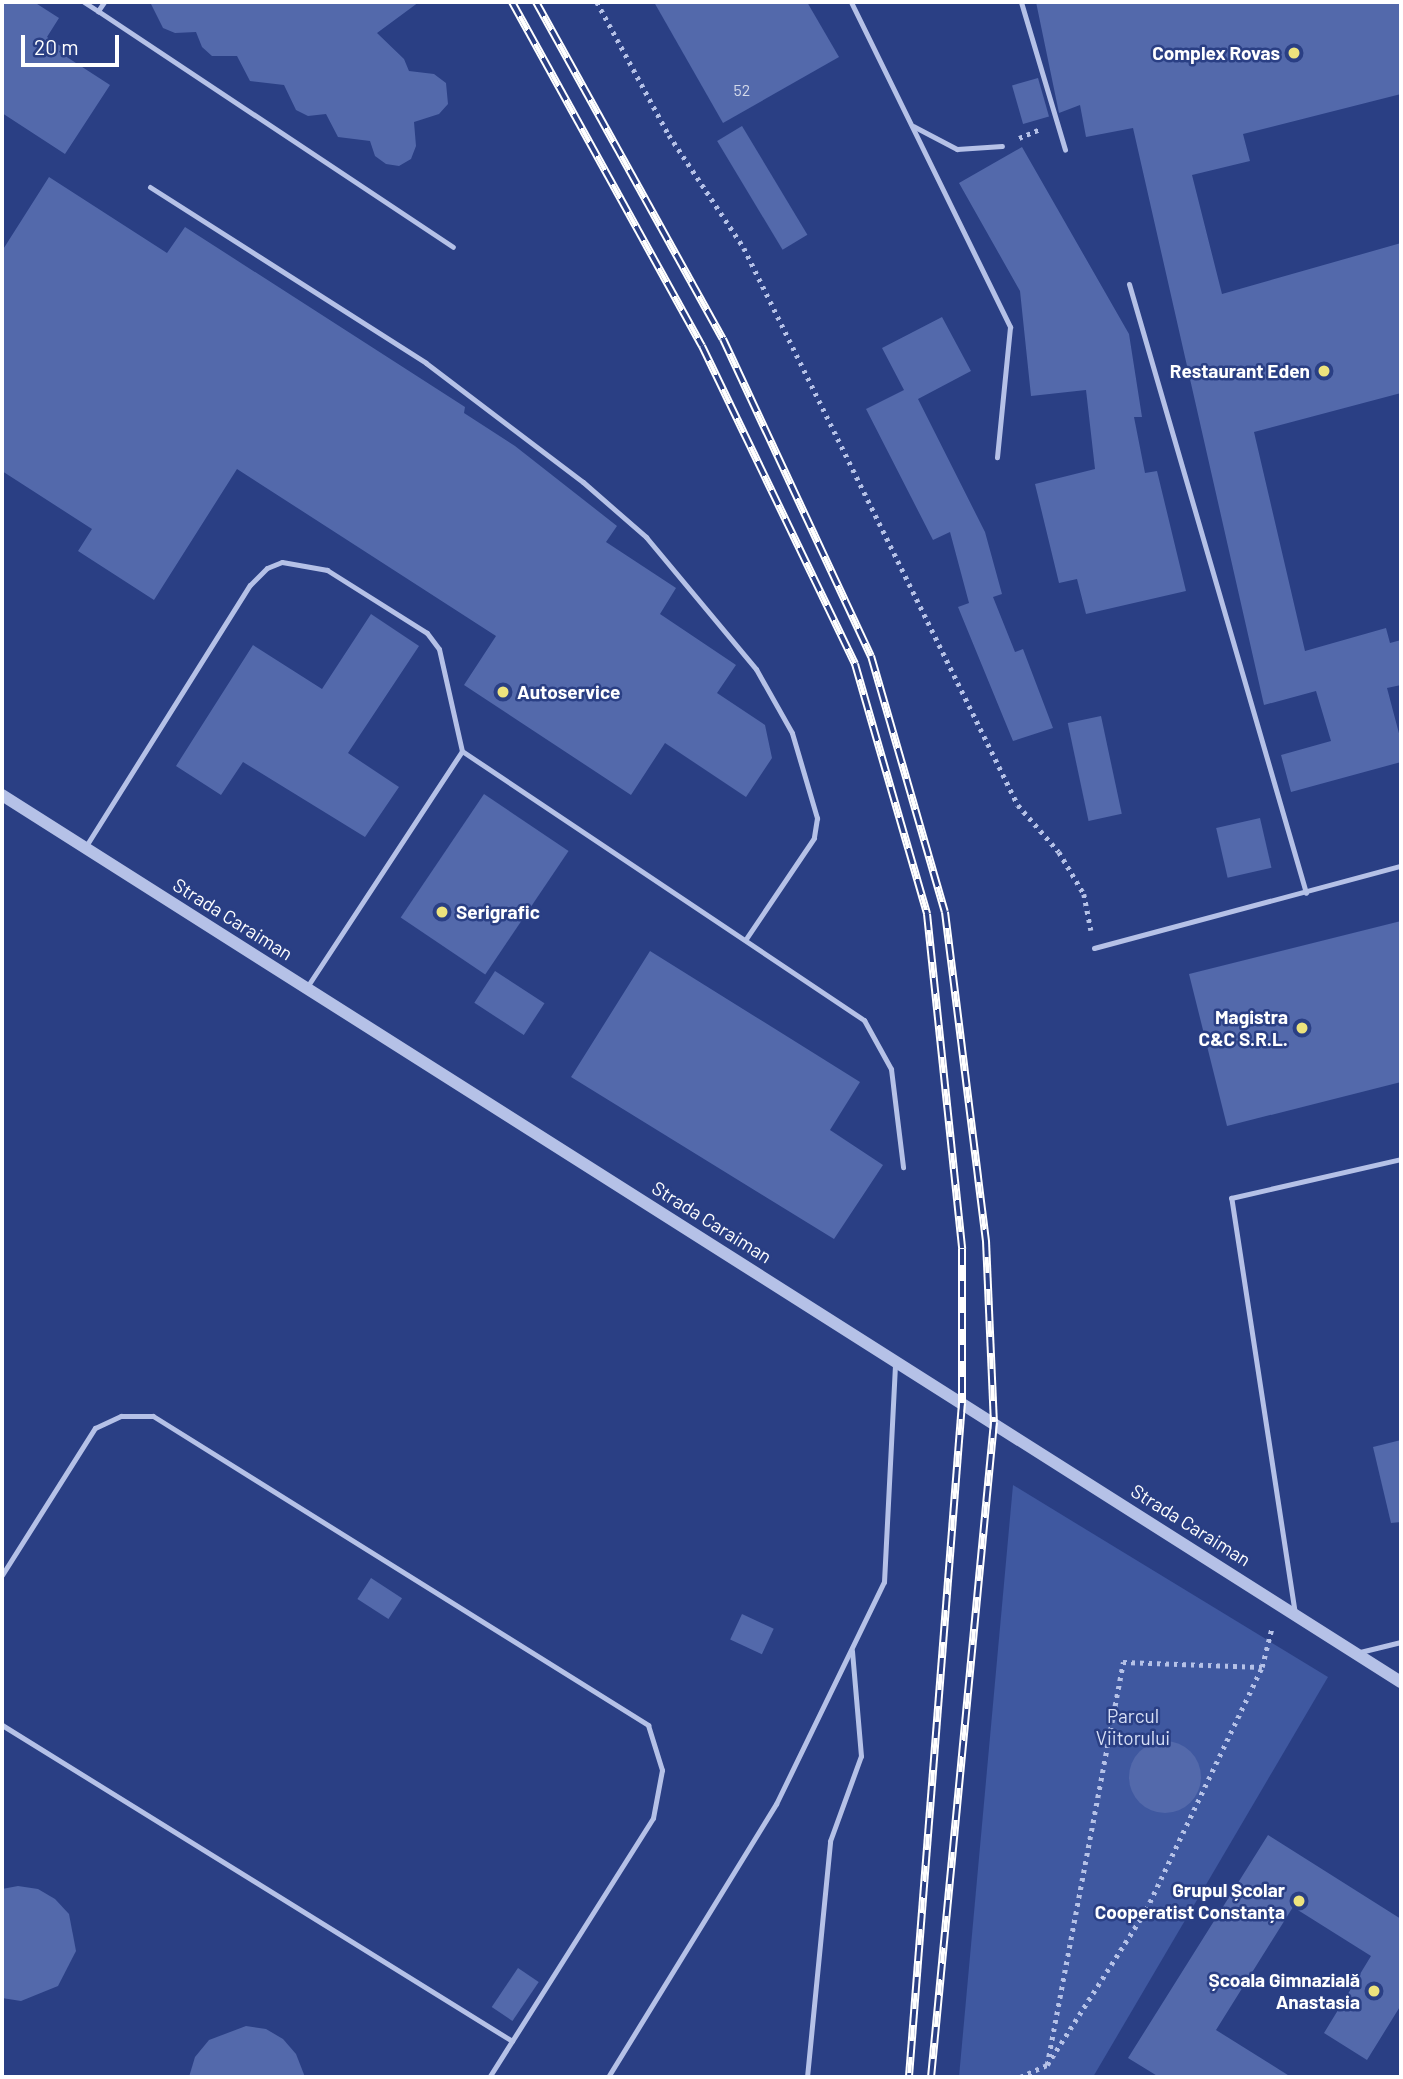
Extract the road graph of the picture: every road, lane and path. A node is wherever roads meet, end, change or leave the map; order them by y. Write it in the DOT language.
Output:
graph roads {
  1 [pos="84,2"];
  2 [pos="104,2"];
  3 [pos="597,2"];
  4 [pos="851,2"];
  5 [pos="1021,2"];
  6 [pos="98,11"];
  7 [pos="1057,122"];
  8 [pos="912,126"];
  9 [pos="1002,146"];
  10 [pos="1065,150"];
  11 [pos="150,187"];
  12 [pos="453,247"];
  13 [pos="1129,284"];
  14 [pos="996,457"];
  15 [pos="462,751"];
  16 [pos="2,795"];
  17 [pos="85,848"];
  18 [pos="1401,866"];
  19 [pos="1306,892"];
  20 [pos="746,939"];
  21 [pos="1094,948"];
  22 [pos="306,988"];
  23 [pos="1401,1159"];
  24 [pos="903,1167"];
  25 [pos="895,1360"];
  26 [pos="2,1575"];
  27 [pos="1278,1603"];
  28 [pos="1295,1614"];
  29 [pos="1401,1642"];
  30 [pos="852,1647"];
  31 [pos="1357,1653"];
  32 [pos="1262,1667"];
  33 [pos="1401,1682"];
  34 [pos="2,1725"];
  35 [pos="512,2041"];
  36 [pos="1047,2065"];
  37 [pos="489,2077"];
  38 [pos="608,2077"];
  39 [pos="807,2077"];
  40 [pos="1020,2077"];
  1 -- 6 [label="lane"];
  2 -- 6 [label="lane"];
  3 -- 21 [label="path"];
  4 -- 8 [label="lane"];
  5 -- 7 [label="lane"];
  6 -- 12 [label="lane"];
  7 -- 9 [label="path"];
  7 -- 10 [label="lane"];
  8 -- 9 [label="lane"];
  8 -- 14 [label="lane"];
  11 -- 20 [label="lane"];
  13 -- 19 [label="lane"];
  15 -- 17 [label="lane"];
  15 -- 20 [label="lane"];
  15 -- 22 [label="lane"];
  16 -- 17 [label="street, Strada Caraiman"];
  17 -- 22 [label="street, Strada Caraiman"];
  18 -- 19 [label="lane"];
  19 -- 21 [label="lane"];
  20 -- 24 [label="lane"];
  22 -- 25 [label="street, Strada Caraiman"];
  23 -- 28 [label="lane"];
  25 -- 27 [label="street, Strada Caraiman"];
  25 -- 30 [label="lane"];
  26 -- 35 [label="lane"];
  27 -- 28 [label="street, Strada Caraiman"];
  27 -- 32 [label="path"];
  28 -- 31 [label="street, Strada Caraiman"];
  29 -- 31 [label="lane"];
  30 -- 38 [label="lane"];
  30 -- 39 [label="lane"];
  31 -- 33 [label="street, Strada Caraiman"];
  32 -- 36 [label="path"];
  32 -- 36 [label="path"];
  34 -- 35 [label="lane"];
  35 -- 37 [label="lane"];
  36 -- 40 [label="path"];
}
